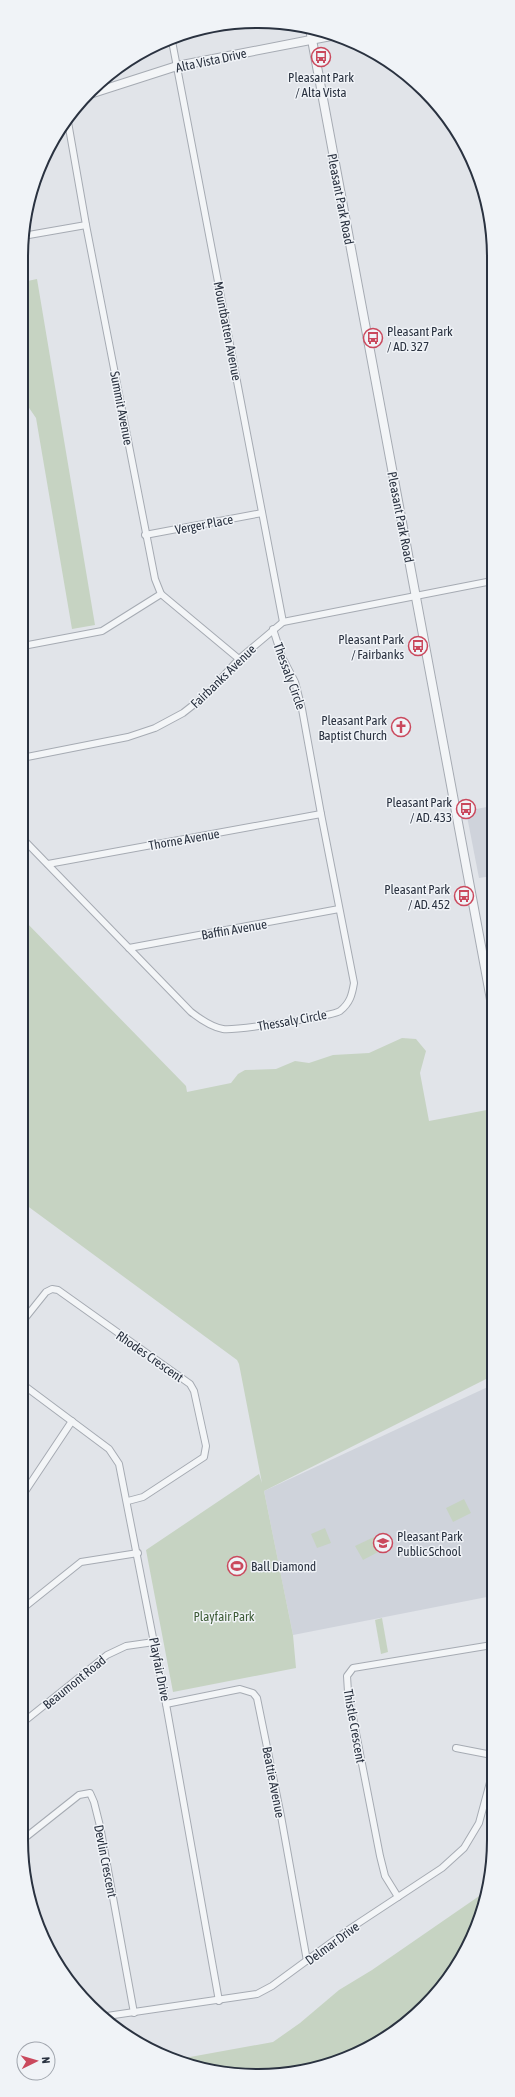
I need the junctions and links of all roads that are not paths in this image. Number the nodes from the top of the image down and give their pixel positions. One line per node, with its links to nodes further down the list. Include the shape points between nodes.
1 (310, 34): 3 (street, Pleasant Park Road)
2 (322, 37): 3 (street, Alta Vista Drive)
3 (311, 39): 5 (street, Alta Vista Drive); 14 (street, Pleasant Park Road)
4 (173, 44): 5 (street, Mountbatten Avenue)
5 (177, 66): 6 (street, Alta Vista Drive); 10 (street, Mountbatten Avenue)
6 (99, 91)
7 (69, 127): 8 (street, Summit Avenue)
8 (86, 224): 9 (street); 11 (street, Summit Avenue)
9 (29, 235)
10 (262, 513): 11 (street, Verger Place); 15 (street, Mountbatten Avenue)
11 (145, 535): 13 (street, Summit Avenue)
12 (487, 582): 14 (street, Fairbanks Avenue)
13 (161, 594): 17 (street, via 102,631); 18 (street)
14 (415, 596): 15 (street, Fairbanks Avenue); 25 (street, Pleasant Park Road)
15 (283, 622): 16 (street, Fairbanks Avenue)
16 (273, 630): 18 (street, Fairbanks Avenue); 20 (street, Thessaly Circle, via 302,709)
17 (28, 645)
18 (239, 659): 19 (street, Fairbanks Avenue, via 206,695 182,713 155,728 128,737)
19 (28, 757)
20 (321, 814): 22 (street, Thorne Avenue); 23 (street, Thessaly Circle)
21 (28, 844): 22 (street, Thessaly Circle)
22 (48, 864): 24 (street, Thessaly Circle)
23 (340, 909): 24 (street, Baffin Avenue); 24 (street, Thessaly Circle, via 354,983 351,1000 338,1012 242,1029 223,1029 205,1023 191,1012)
24 (128, 948)
25 (487, 978)
26 (28, 1314): 30 (street, Rhodes Crescent, via 46,1292 58,1290 190,1384 194,1391 206,1446 204,1457 143,1497)
27 (28, 1388): 28 (street, Playfair Drive)
28 (72, 1421): 29 (street); 30 (street, Playfair Drive, via 109,1449 119,1464)
29 (28, 1487)
30 (128, 1501): 31 (street, Playfair Drive)
31 (138, 1553): 32 (street, via 81,1562); 33 (street, Playfair Drive)
32 (28, 1604)
33 (154, 1642): 35 (street, Playfair Drive); 36 (street, Beaumont Road, via 126,1646 107,1655)
34 (487, 1646): 41 (street, Thistle Crescent, via 353,1668 347,1676 380,1856 385,1876)
35 (166, 1704): 42 (street, Beattie Avenue, via 240,1689 253,1693 257,1698); 43 (street, Playfair Drive)
36 (28, 1718)
37 (456, 1748): 38 (street)
38 (487, 1754)
39 (487, 1795): 41 (street, Delmar Drive, via 480,1823 464,1848 442,1868)
40 (28, 1835): 44 (street, Devlin Crescent, via 79,1795 90,1794 100,1826)
41 (398, 1897): 42 (street, Delmar Drive)
42 (307, 1961): 43 (street, Delmar Drive, via 257,1994)
43 (219, 2001): 44 (street, Delmar Drive)
44 (134, 2013): 45 (street, Delmar Drive)
45 (110, 2016)

